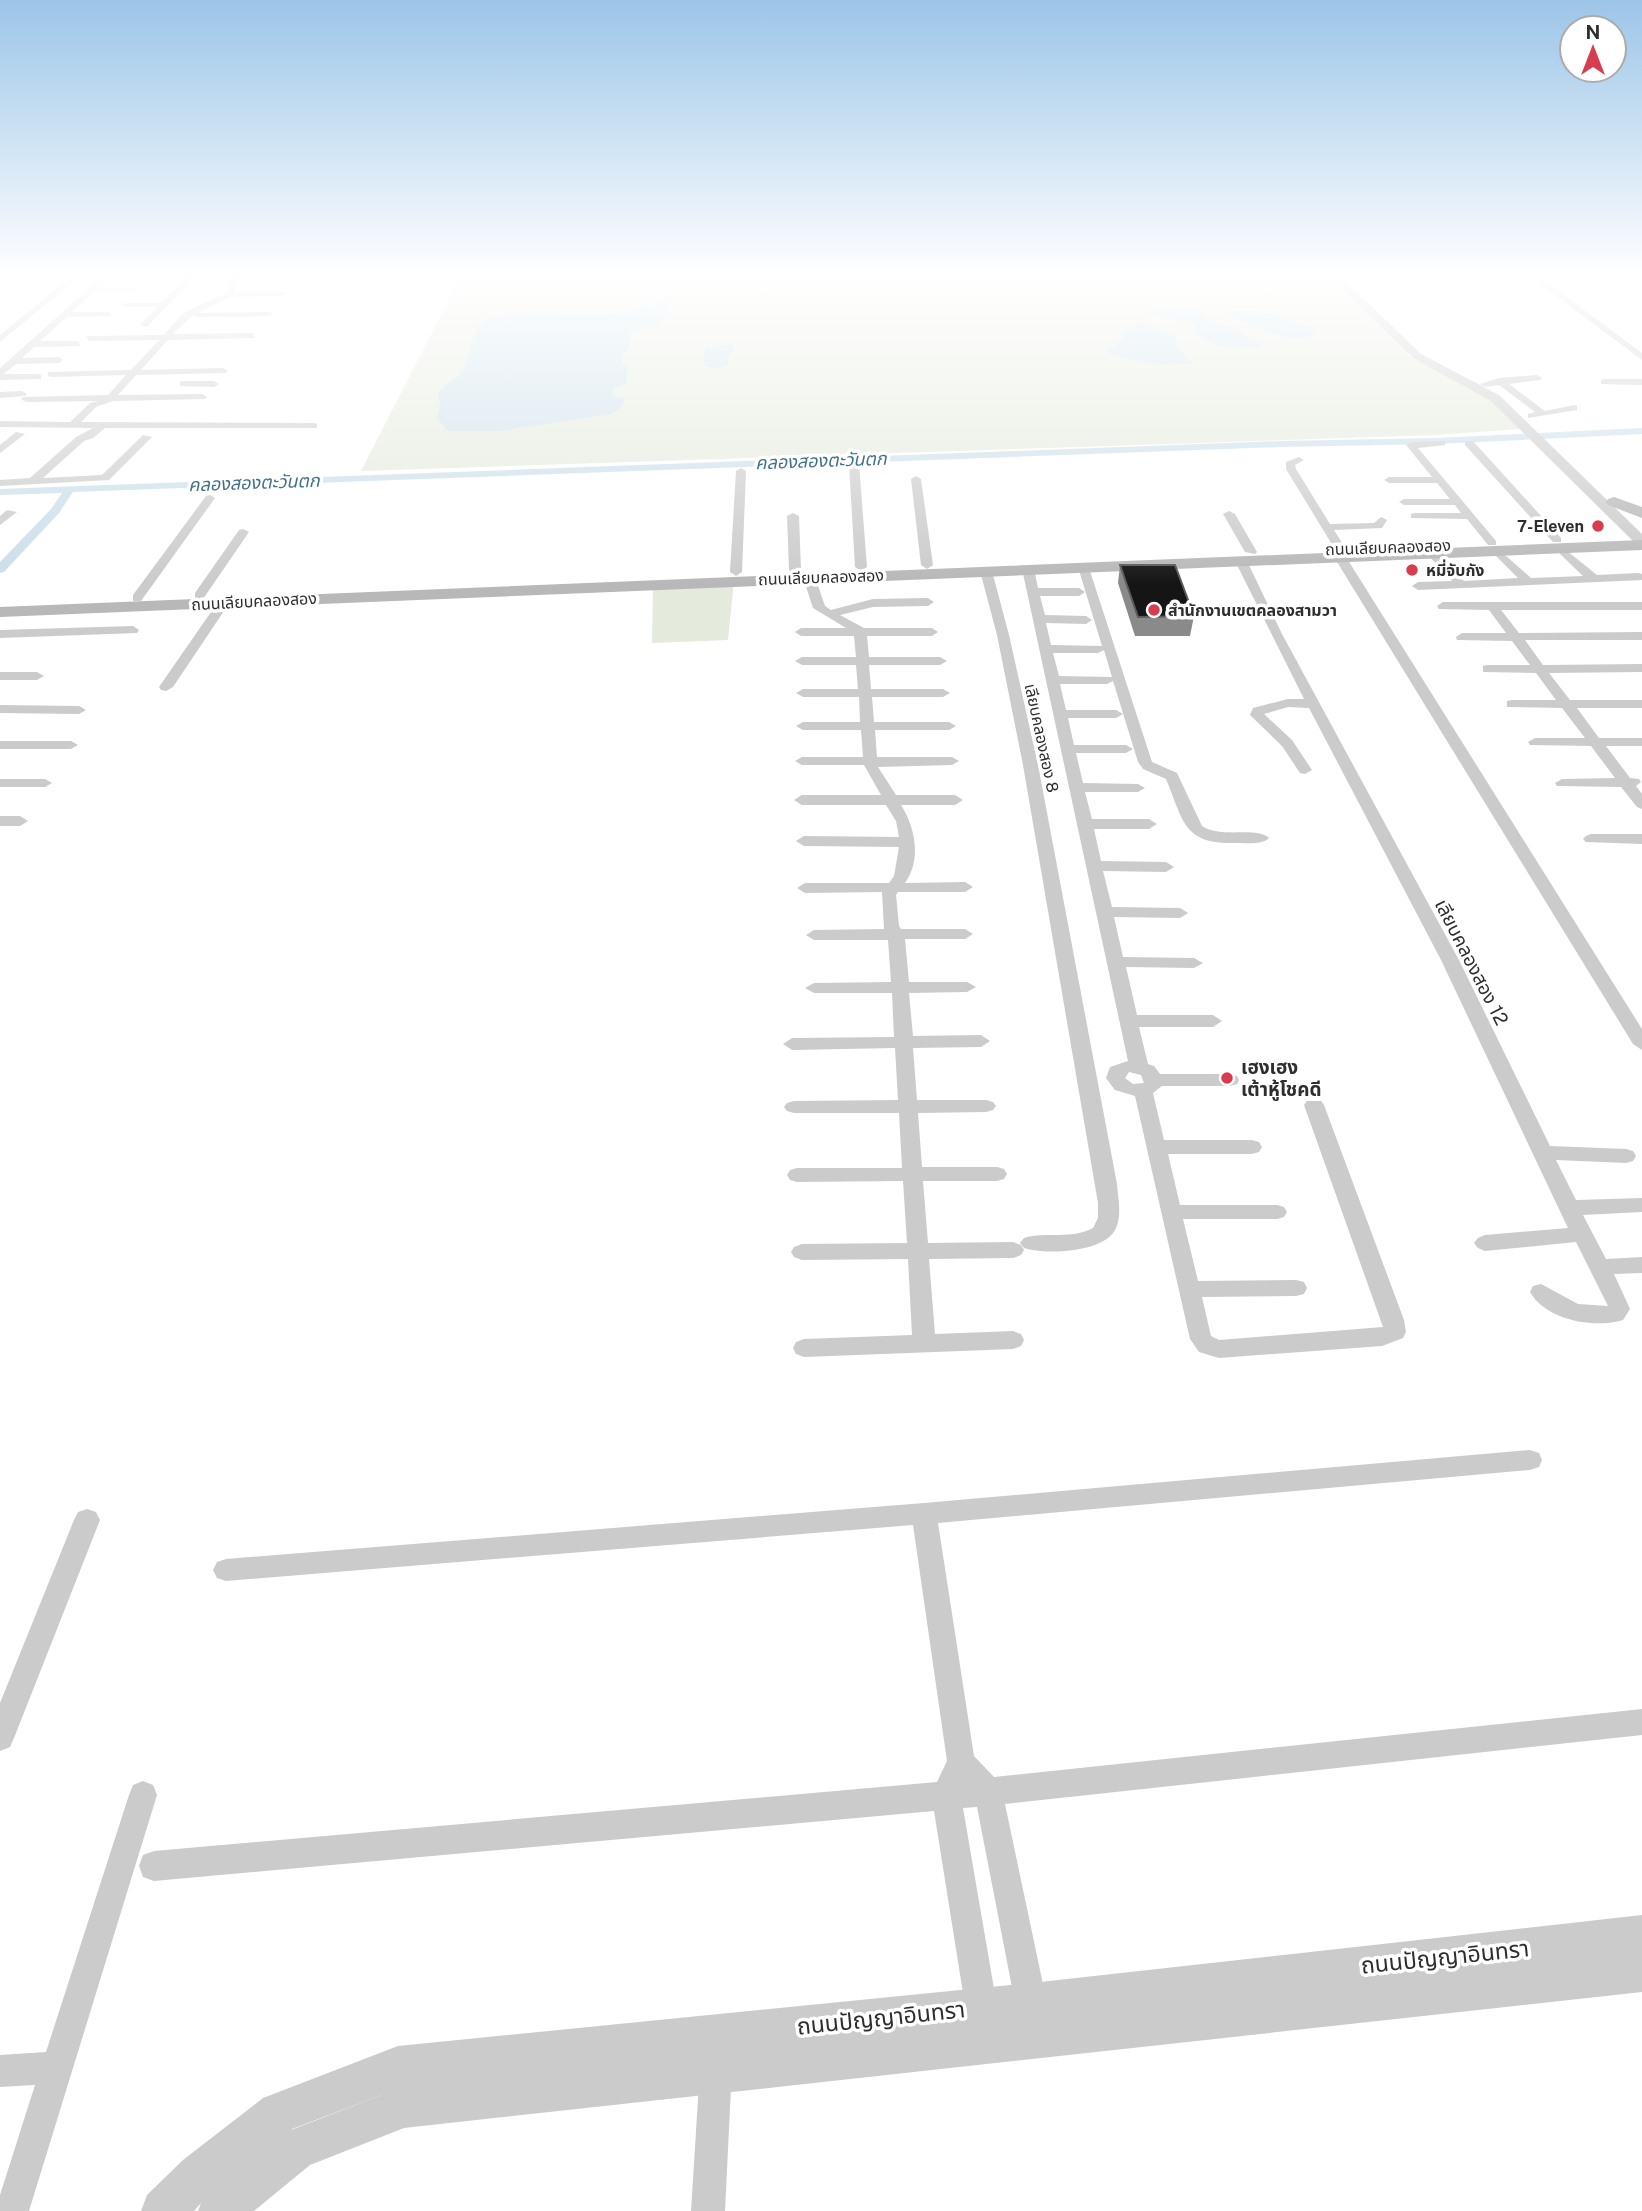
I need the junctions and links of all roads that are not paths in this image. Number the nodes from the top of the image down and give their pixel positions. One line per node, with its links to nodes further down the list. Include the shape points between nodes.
1 (129, 377): 12 (street)
2 (1459, 377): 25 (street, via 1487,391)
3 (1471, 377): 10 (street)
4 (1537, 378): 5 (street)
5 (1499, 381): 10 (street); 20 (street)
6 (1604, 382): 7 (street)
7 (1642, 382)
8 (174, 384): 9 (street)
9 (214, 384)
10 (1485, 384): 25 (street, via 1500,393)
11 (108, 385): 12 (street)
12 (122, 385): 13 (street); 16 (street)
13 (135, 385)
14 (0, 395): 16 (street)
15 (202, 397): 16 (street)
16 (109, 404): 21 (street); 23 (street)
17 (1574, 408): 20 (street)
18 (16, 413): 19 (street)
19 (30, 413)
20 (1542, 414): 25 (street)
21 (72, 418): 22 (street); 23 (street)
22 (0, 424)
23 (96, 424): 24 (street); 37 (street, via 89,436)
24 (314, 426)
25 (1536, 431): 42 (street); 53 (street)
26 (20, 434): 30 (street)
27 (148, 437): 37 (street, via 105,478)
28 (1441, 443): 36 (street, via 1411,445)
29 (1468, 443): 54 (street)
30 (0, 450)
31 (1299, 460): 51 (street, via 1290,464 1291,469)
32 (854, 464): 60 (street)
33 (741, 471): 64 (street)
34 (916, 479): 59 (street)
35 (1389, 480): 36 (street)
36 (1439, 480): 41 (street)
37 (32, 482): 38 (street)
38 (0, 483)
39 (210, 498): 74 (street)
40 (1404, 502): 41 (street)
41 (1457, 502): 48 (street)
42 (1614, 502): 44 (main road); 53 (street)
43 (11, 512): 50 (street)
44 (1642, 513)
45 (1229, 514): 58 (street, เลียบคลองสอง 12)
46 (793, 516): 65 (street)
47 (1415, 516): 48 (street)
48 (1469, 516): 55 (street)
49 (1381, 520): 51 (street, via 1378,526)
50 (0, 523)
51 (1326, 527): 56 (street)
52 (243, 532): 73 (street)
53 (1641, 538): 54 (main road, ถนนเลียบคลองสอง)
54 (1559, 544): 55 (main road, ถนนเลียบคลองสอง); 67 (street)
55 (1494, 547): 56 (main road, ถนนเลียบคลองสอง); 57 (main road, ถนนเลียบคลองสอง); 68 (street)
56 (1340, 553): 57 (main road, ถนนเลียบคลองสอง); 58 (main road, ถนนเลียบคลองสอง); 175 (street)
57 (1433, 554): 69 (street)
58 (1246, 556): 59 (main road, ถนนเลียบคลองสอง); 61 (main road, ถนนเลียบคลองสอง); 113 (street, เลียบคลองสอง 12, via 1276,634)
59 (927, 565): 60 (main road, ถนนเลียบคลองสอง)
60 (861, 567): 65 (main road, ถนนเลียบคลองสอง)
61 (1084, 567): 62 (main road, ถนนเลียบคลองสอง); 150 (street, via 1145,762 1172,776 1195,829 1203,835)
62 (1028, 569): 63 (main road, ถนนเลียบคลองสอง); 71 (street)
63 (986, 571): 65 (main road, ถนนเลียบคลองสอง); 196 (street, เลียบคลองสอง 8, via 1052,880 1109,1221 1104,1231 1086,1240)
64 (736, 572): 65 (main road, ถนนเลียบคลองสอง); 73 (main road, ถนนเลียบคลองสอง)
65 (802, 574): 76 (main road, ถนนเลียบคลองสอง); 83 (street, via 819,608)
66 (1638, 577): 67 (street)
67 (1594, 579): 68 (street)
68 (1527, 582): 69 (street)
69 (1461, 584): 70 (street)
70 (1418, 586)
71 (1033, 592): 72 (street); 84 (street)
72 (1079, 592)
73 (199, 596): 74 (main road, ถนนเลียบคลองสอง)
74 (136, 598): 77 (main road, ถนนเลียบคลองสอง)
75 (928, 602): 83 (street, via 873,603)
76 (224, 603): 82 (main road, ถนนเลียบคลองสอง); 109 (street)
77 (0, 604)
78 (1443, 606): 81 (street)
79 (1627, 606): 80 (street); 81 (street); 87 (street)
80 (1642, 606)
81 (1493, 607): 96 (street)
82 (0, 612)
83 (828, 614): 89 (street)
84 (1039, 619): 86 (street); 97 (street)
85 (38, 620): 92 (street)
86 (1086, 620)
87 (1642, 623)
88 (134, 630): 92 (street)
89 (860, 631): 90 (street); 91 (street); 100 (street)
90 (802, 632)
91 (932, 632)
92 (29, 633): 93 (street)
93 (0, 634)
94 (1642, 636): 96 (street)
95 (1462, 637): 96 (street)
96 (1515, 637): 104 (street)
97 (1046, 649): 98 (street); 107 (street)
98 (1098, 649)
99 (802, 661): 100 (street)
100 (863, 661): 101 (street); 110 (street)
101 (940, 661)
102 (1642, 668): 104 (street)
103 (1488, 669): 104 (street)
104 (1539, 669): 115 (street)
105 (0, 676): 106 (street)
106 (37, 676)
107 (1053, 680): 108 (street); 119 (street)
108 (1107, 680)
109 (166, 687)
110 (865, 692): 111 (street); 112 (street); 121 (street)
111 (803, 693)
112 (943, 693)
113 (1315, 704): 134 (street, via 1273,705 1257,715 1287,743); 185 (street, เลียบคลองสอง 12, via 1450,960)
114 (1512, 704): 115 (street)
115 (1566, 704): 116 (street); 125 (street)
116 (1642, 704)
117 (0, 709): 118 (street)
118 (79, 709)
119 (1060, 714): 120 (street); 129 (street)
120 (1116, 714)
121 (868, 725): 122 (street); 123 (street); 132 (street)
122 (803, 726)
123 (949, 726)
124 (1535, 742): 125 (street)
125 (1594, 742): 126 (street); 135 (street)
126 (1642, 742)
127 (0, 745): 128 (street)
128 (71, 745)
129 (1068, 749): 130 (street); 140 (street)
130 (1126, 749)
131 (802, 761): 132 (street)
132 (870, 761): 133 (street); 143 (street)
133 (952, 761)
134 (1305, 770)
135 (1625, 782): 136 (street); 139 (street); 145 (street)
136 (1642, 782)
137 (0, 783): 138 (street)
138 (44, 783)
139 (1562, 783)
140 (1077, 787): 141 (street); 148 (street)
141 (1138, 788)
142 (802, 800): 143 (street)
143 (892, 800): 144 (street); 154 (street, via 904,821)
144 (955, 800)
145 (1642, 804)
146 (0, 821): 147 (street)
147 (19, 821)
148 (1085, 824): 149 (street); 155 (street)
149 (1149, 824)
150 (1261, 838)
151 (1591, 839): 152 (street)
152 (1642, 839)
153 (804, 841): 154 (street)
154 (908, 842): 157 (street, via 902,876)
155 (1094, 866): 156 (street); 160 (street)
156 (1166, 867)
157 (892, 887): 158 (street); 159 (street); 162 (street, via 888,910)
158 (965, 887)
159 (805, 888)
160 (1105, 912): 161 (street); 165 (street)
161 (1180, 913)
162 (894, 933): 163 (street); 164 (street); 169 (street)
163 (965, 934)
164 (814, 935)
165 (1116, 962): 166 (street); 170 (street)
166 (1194, 963)
167 (967, 987): 169 (street)
168 (814, 988): 169 (street)
169 (900, 988): 173 (street)
170 (1129, 1021): 171 (street); 176 (street)
171 (1213, 1021)
172 (981, 1041): 173 (street)
173 (903, 1042): 174 (street); 182 (street)
174 (792, 1044)
175 (1642, 1044)
176 (1139, 1066): 178 (street, via 1147,1070); 178 (street, via 1126,1066 1115,1078 1130,1090)
177 (1230, 1080): 178 (street)
178 (1149, 1085): 183 (street)
179 (1314, 1105): 201 (street, via 1395,1332 1382,1337 1219,1349 1200,1339)
180 (986, 1106): 182 (street)
181 (794, 1107): 182 (street)
182 (909, 1107): 189 (street)
183 (1157, 1147): 184 (street); 192 (street)
184 (1252, 1147)
185 (1543, 1153): 186 (street); 191 (street, เลียบคลองสอง 12)
186 (1626, 1156)
187 (996, 1174): 189 (street)
188 (797, 1175): 189 (street)
189 (913, 1175): 196 (street)
190 (1642, 1205): 191 (street)
191 (1570, 1208): 194 (street, เลียบคลองสอง 12)
192 (1172, 1212): 193 (street); 201 (street)
193 (1276, 1212)
194 (1582, 1234): 195 (street); 199 (street, เลียบคลองสอง 12)
195 (1485, 1243)
196 (919, 1250): 197 (street); 204 (street)
197 (803, 1252)
198 (1642, 1265): 199 (street)
199 (1598, 1267): 202 (street, เลียบคลองสอง 12, via 1618,1302 1615,1314 1565,1310)
200 (1296, 1288): 201 (street)
201 (1189, 1289)
202 (1541, 1292)
203 (1013, 1340): 204 (street)
204 (924, 1345): 205 (street)
205 (804, 1348)
206 (1530, 1460): 207 (street)
207 (924, 1514): 209 (street); 212 (street)
208 (87, 1520): 211 (street)
209 (226, 1570)
210 (1642, 1722): 213 (street)
211 (0, 1738)
212 (961, 1762): 213 (street); 215 (street)
213 (988, 1791): 215 (street); 219 (street)
214 (143, 1795): 222 (street)
215 (946, 1796): 216 (street); 220 (street)
216 (154, 1866)
217 (1642, 1936): 219 (street, ถนนปัญญาอินทรา)
218 (1642, 1972): 219 (street, ถนนปัญญาอินทรา)
219 (1036, 2021): 220 (street, ถนนปัญญาอินทรา)
220 (986, 2026): 221 (street, ถนนปัญญาอินทรา)
221 (715, 2054): 225 (street, ถนนปัญญาอินทรา, via 398,2067 278,2113 198,2175); 226 (street, ถนนปัญญาอินทรา, via 404,2107 296,2149); 227 (street)
222 (58, 2067): 223 (street); 224 (street)
223 (0, 2071)
224 (12, 2211)
225 (163, 2211)
226 (220, 2211)
227 (708, 2211)

